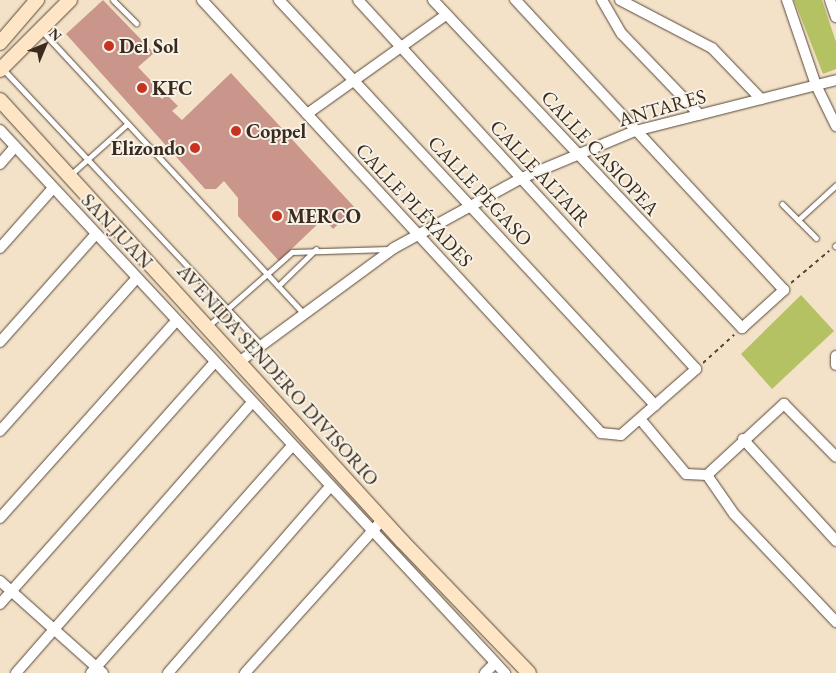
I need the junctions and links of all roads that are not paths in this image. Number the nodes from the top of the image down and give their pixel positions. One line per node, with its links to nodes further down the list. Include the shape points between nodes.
1 (37, 0): 13 (street)
2 (70, 0): 18 (street)
3 (113, 0): 16 (lane)
4 (202, 0): 29 (street, CALLE PLÉYADES)
5 (279, 0): 25 (street, CALLE PEGASO)
6 (358, 0): 20 (street, CALLE ALTAIR)
7 (433, 0): 14 (street, CALLE CASIOPEA)
8 (515, 0): 34 (street)
9 (602, 0): 30 (street, via 622,34)
10 (620, 0): 27 (street, via 712,48)
11 (787, 0): 26 (street)
12 (830, 0): 15 (street)
13 (24, 11): 17 (street); 19 (street)
14 (446, 15): 20 (street); 36 (street, CALLE CASIOPEA)
15 (836, 17)
16 (136, 23)
17 (0, 25)
18 (40, 29): 21 (street); 31 (lane)
19 (0, 43)
20 (400, 48): 25 (street); 40 (street, CALLE ALTAIR)
21 (20, 49): 22 (street); 23 (street)
22 (0, 50)
23 (1, 68): 37 (lane)
24 (836, 80): 26 (street, ANTARES)
25 (354, 81): 29 (street); 44 (street, CALLE PEGASO)
26 (816, 85): 27 (street, ANTARES); 32 (street)
27 (762, 99): 30 (street, ANTARES)
28 (0, 100): 39 (street, AVENIDA SENDERO DIVISORIO)
29 (307, 114): 47 (street, CALLE PLÉYADES)
30 (700, 115): 34 (street, ANTARES)
31 (127, 124): 37 (lane); 52 (lane)
32 (836, 126)
33 (0, 130): 35 (street, SAN JUAN)
34 (635, 131): 36 (street, ANTARES); 36 (street, CALLE CASIOPEA, via 784,290 742,328)
35 (15, 147): 38 (street); 42 (street, SAN JUAN)
36 (576, 154): 40 (street, ANTARES)
37 (87, 160): 39 (lane); 55 (lane)
38 (0, 164)
39 (69, 176): 58 (street, AVENIDA SENDERO DIVISORIO)
40 (522, 178): 44 (street, ANTARES); 64 (street, CALLE ALTAIR, via 696,370)
41 (836, 185): 45 (lane)
42 (54, 188): 46 (street, SAN JUAN); 49 (street)
43 (782, 204): 45 (lane)
44 (469, 206): 47 (street, ANTARES); 64 (street, CALLE PEGASO)
45 (798, 220): 48 (lane)
46 (96, 234): 53 (street, SAN JUAN); 59 (street)
47 (417, 234): 50 (street, ANTARES); 65 (street, CALLE PLÉYADES, via 601,432 621,435)
48 (816, 238)
49 (0, 248)
50 (394, 248): 51 (lane); 56 (street, ANTARES)
51 (316, 249): 52 (lane, via 292,252); 54 (lane)
52 (265, 272): 54 (lane); 55 (lane)
53 (137, 278): 57 (street, SAN JUAN); 66 (street)
54 (278, 286): 56 (lane)
55 (226, 308): 58 (lane); 60 (lane)
56 (304, 314): 60 (street, ANTARES)
57 (176, 322): 62 (street, SAN JUAN); 72 (street)
58 (207, 327): 61 (street, AVENIDA SENDERO DIVISORIO)
59 (0, 342)
60 (261, 345): 61 (street, ANTARES)
61 (239, 362): 73 (street, AVENIDA SENDERO DIVISORIO)
62 (214, 363): 63 (street, SAN JUAN); 77 (street)
63 (251, 404): 68 (street, SAN JUAN); 80 (street)
64 (655, 405): 65 (street)
65 (642, 420): 70 (street, via 686,474)
66 (0, 431)
67 (743, 439): 69 (street, via 777,407 788,405); 70 (street); 75 (street)
68 (291, 447): 71 (street, SAN JUAN); 82 (street)
69 (836, 457)
70 (707, 475): 79 (street, via 734,514)
71 (329, 488): 74 (street, SAN JUAN); 84 (street)
72 (0, 518)
73 (383, 519): 74 (street); 88 (street, AVENIDA SENDERO DIVISORIO)
74 (371, 532): 81 (street); 85 (street)
75 (836, 541)
76 (0, 581): 77 (street)
77 (12, 591): 78 (street); 80 (street)
78 (0, 604)
79 (836, 622)
80 (55, 630): 82 (street); 83 (street)
81 (495, 663): 86 (street); 87 (street)
82 (97, 671)
83 (16, 673)
84 (168, 673)
85 (246, 673)
86 (485, 673)
87 (505, 673)
88 (529, 673)

